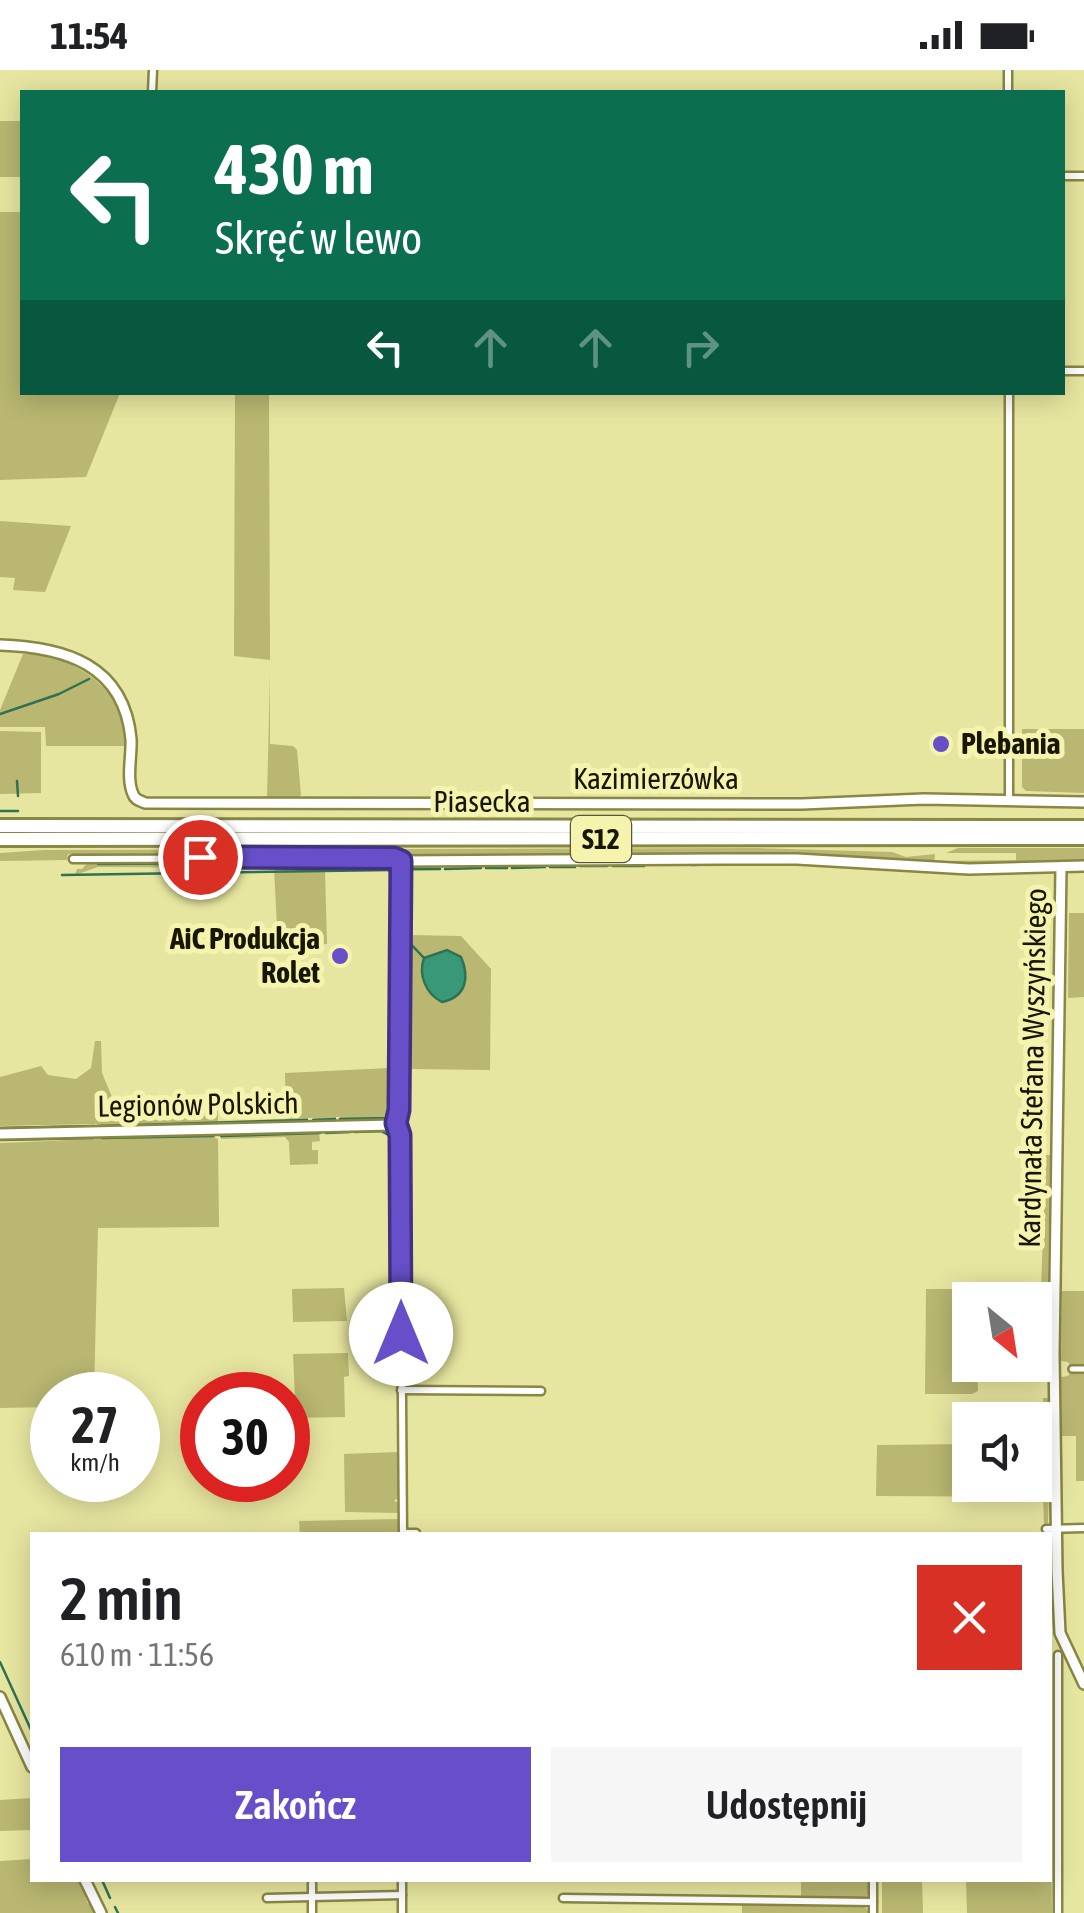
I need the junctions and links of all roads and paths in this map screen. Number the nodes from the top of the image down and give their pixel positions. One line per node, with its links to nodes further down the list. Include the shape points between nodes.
1 (1009, 395): 3 (street)
2 (0, 645): 3 (street, Kazimierzówka, via 56,650 102,676 125,710 132,792 139,801)
3 (1009, 799): 4 (street)
4 (1084, 802)
5 (0, 826): 6 (highway, Piasecka / S12)
6 (1084, 826)
7 (0, 838): 8 (highway, Piasecka / S12)
8 (101, 838): 9 (highway, Piasecka / S12); 10 (highway)
9 (1084, 838)
10 (0, 848)
11 (73, 859): 12 (street)
12 (401, 861): 14 (street, via 758,859); 15 (street)
13 (1084, 866): 14 (street)
14 (1060, 867): 22 (street, Kardynała Stefana Wyszyńskiego)
15 (396, 1123): 16 (street, Legionów Polskich); 19 (street)
16 (0, 1134)
17 (1072, 1369): 18 (street)
18 (1084, 1369)
19 (402, 1390): 20 (street); 23 (street)
20 (540, 1391)
21 (1084, 1528): 22 (street)
22 (1051, 1529): 24 (street, Kardynała Stefana Wyszyńskiego)
23 (402, 1532)
24 (1051, 1532)
25 (1052, 1541): 26 (street, Kardynała Stefana Wyszyńskiego)
26 (1058, 1654): 27 (street, Kardynała Stefana Wyszyńskiego); 29 (street)
27 (1084, 1684)
28 (0, 1697): 30 (street)
29 (1053, 1745): 31 (street)
30 (30, 1763)
31 (1053, 1822): 45 (street)
32 (86, 1882): 41 (street)
33 (312, 1882): 38 (street)
34 (402, 1882): 36 (street)
35 (873, 1882): 40 (street)
36 (402, 1896): 38 (street); 43 (street)
37 (267, 1898): 38 (street)
38 (312, 1898): 42 (street)
39 (563, 1898): 40 (street)
40 (873, 1902): 44 (street)
41 (102, 1913)
42 (312, 1913)
43 (402, 1913)
44 (873, 1913)
45 (1058, 1913)

